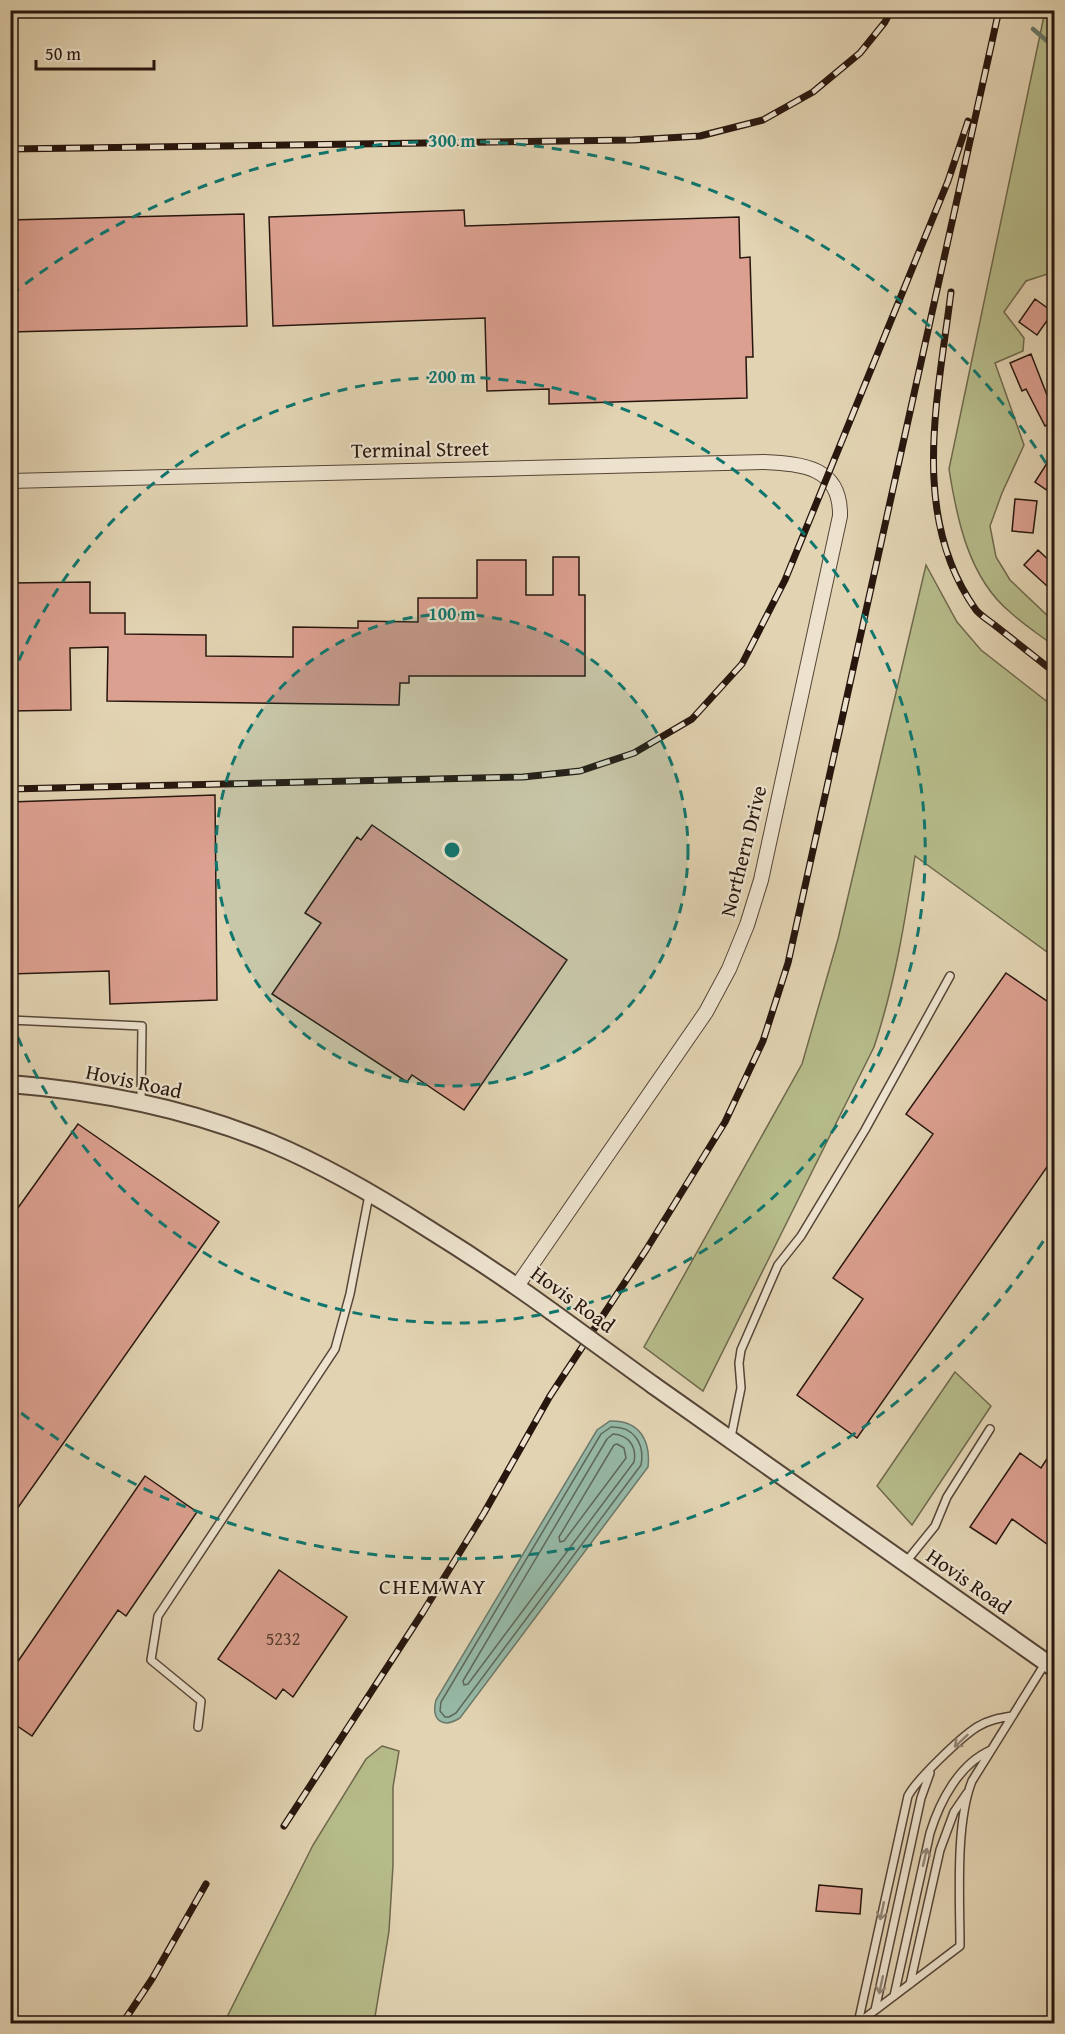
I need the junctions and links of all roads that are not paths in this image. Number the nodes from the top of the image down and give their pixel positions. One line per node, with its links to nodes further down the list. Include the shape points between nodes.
1 (827, 477): 2 (street, Terminal Street, via 799,464 764,462); 8 (street, Northern Drive, via 838,495 840,516 761,880 747,925 729,969 693,1033)
2 (10, 481)
3 (950, 976): 10 (lane, via 865,1130 801,1236 778,1265 741,1350 741,1388)
4 (10, 1020): 6 (lane, via 142,1026)
5 (10, 1084): 6 (street, Hovis Road)
6 (141, 1103): 7 (street, Hovis Road, via 263,1140)
7 (369, 1192): 8 (street, Hovis Road); 14 (lane, via 350,1294 335,1349 158,1616 151,1660 201,1701)
8 (517, 1286): 10 (street, Hovis Road, bridge)
9 (990, 1429): 11 (lane, via 947,1497 935,1526)
10 (730, 1440): 11 (street, Hovis Road)
11 (905, 1563): 12 (street, Hovis Road)
12 (1050, 1665): 13 (lane)
13 (1012, 1716): 15 (lane); 16 (lane, one-way to 16, via 977,1727)
14 (198, 1727)
15 (992, 1749): 17 (lane); 19 (lane, one-way to 15, via 936,1815 967,1765)
16 (935, 1766): 20 (lane, one-way to 20, via 921,1797); 21 (lane, one-way to 21, via 916,1784 905,1803)
17 (968, 1791): 18 (lane, via 954,1812 940,1850); 18 (lane, via 961,1858 960,1946)
18 (910, 1984): 19 (lane)
19 (894, 1996): 20 (lane)
20 (875, 2010): 21 (lane)
21 (857, 2023)

